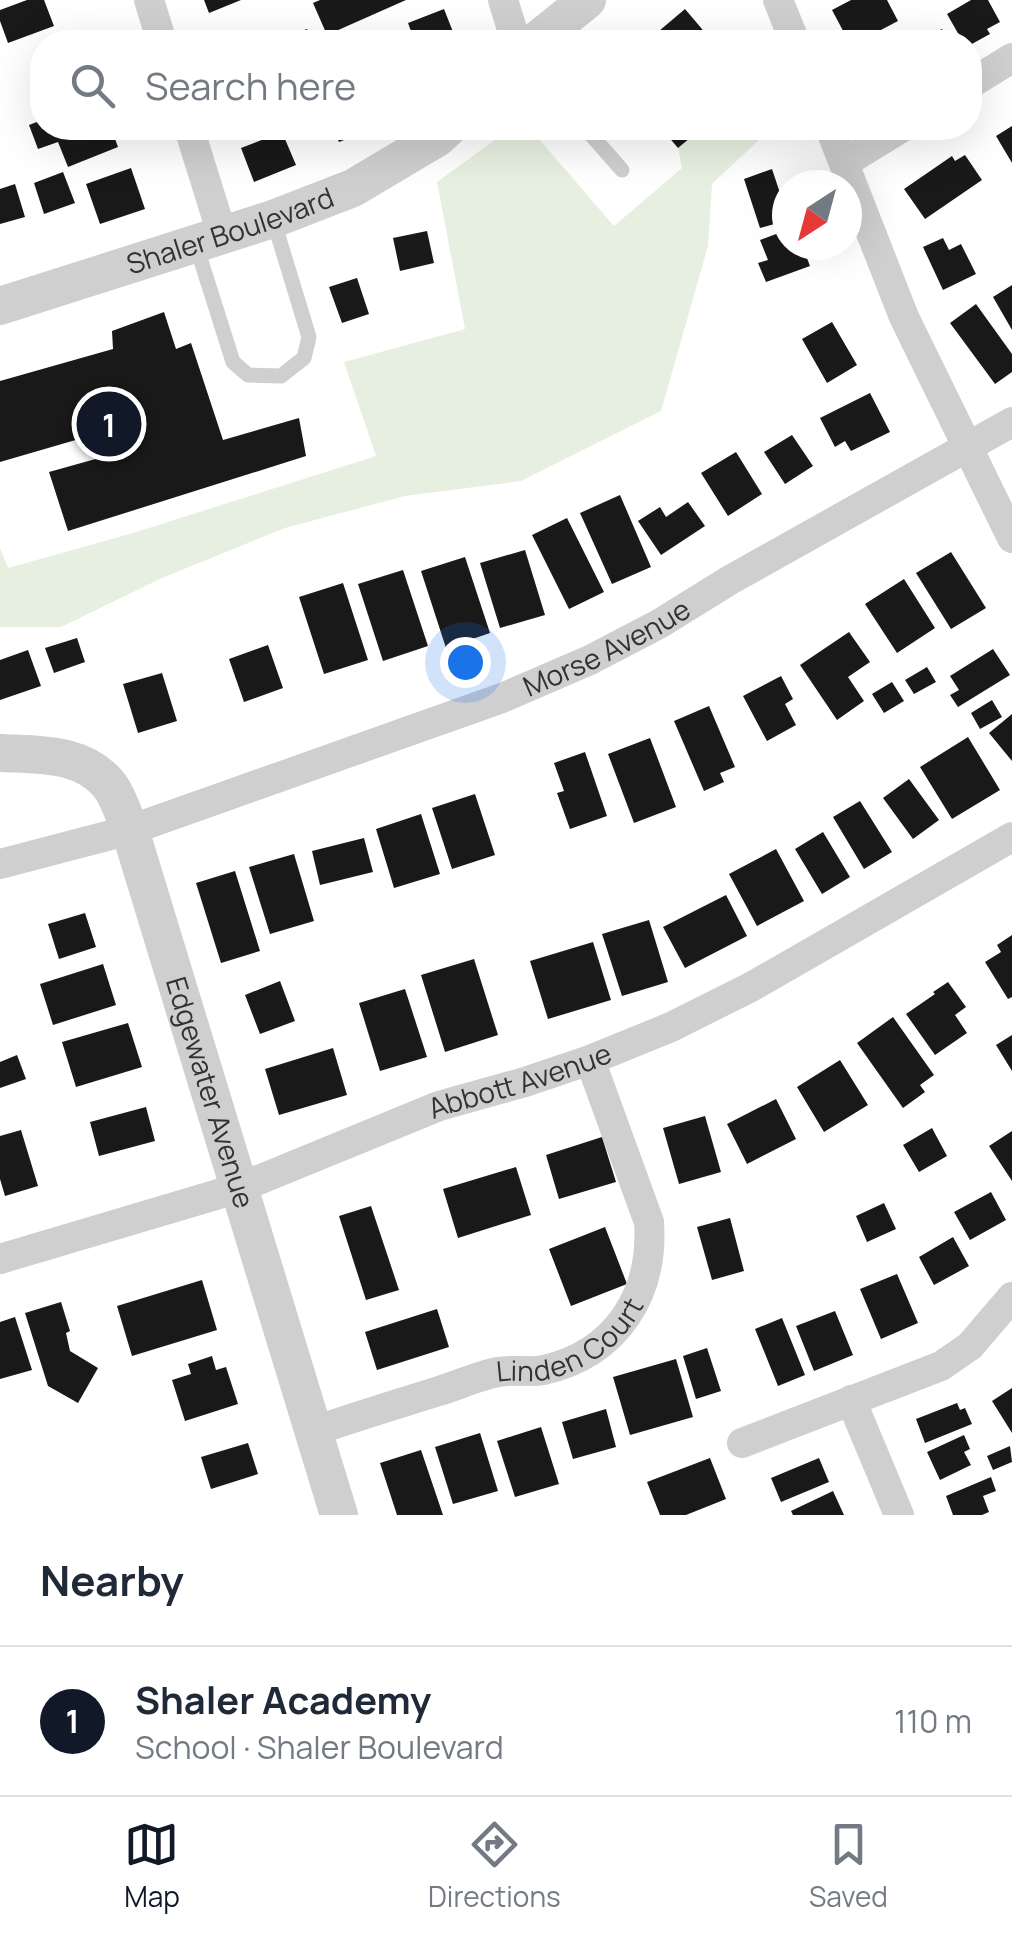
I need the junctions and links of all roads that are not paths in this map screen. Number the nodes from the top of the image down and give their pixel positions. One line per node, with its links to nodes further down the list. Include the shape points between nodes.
1 (149, 0): 5 (street)
2 (503, 0): 6 (street)
3 (587, 0): 7 (street)
4 (778, 0): 8 (street)
5 (158, 30)
6 (512, 30)
7 (550, 30)
8 (790, 30)
9 (1012, 58): 10 (street)
10 (982, 77)
11 (191, 140): 19 (street)
12 (435, 140): 18 (street, Shaler Boulevard, via 352,188)
13 (595, 140): 17 (lane)
14 (835, 140): 16 (street)
15 (881, 140): 16 (street)
16 (844, 163): 22 (street, via 904,317)
17 (622, 170)
18 (273, 219): 19 (street, Shaler Boulevard); 19 (lane, via 309,337 304,358 282,376 248,375 232,362)
19 (209, 239): 20 (street, Shaler Boulevard)
20 (0, 306)
21 (1012, 422): 22 (street, Morse Avenue)
22 (967, 448): 23 (street); 25 (street, Morse Avenue, via 590,660 502,698)
23 (1012, 538)
24 (0, 752): 25 (street, Edgewater Avenue, via 82,764 111,787)
25 (130, 830): 27 (street, Morse Avenue); 29 (street, Edgewater Avenue)
26 (1012, 837): 28 (street, Abbott Avenue, via 752,987)
27 (0, 864)
28 (590, 1060): 29 (street, Abbott Avenue, via 439,1106); 33 (street, Linden Court, via 649,1222 646,1276 616,1330 564,1364 500,1372)
29 (239, 1188): 30 (street, Abbott Avenue); 33 (street, Edgewater Avenue)
30 (0, 1260)
31 (1012, 1297): 32 (street, via 951,1360)
32 (851, 1400): 34 (street); 36 (street)
33 (314, 1431): 35 (street, Edgewater Avenue)
34 (742, 1442)
35 (339, 1515)
36 (900, 1515)

